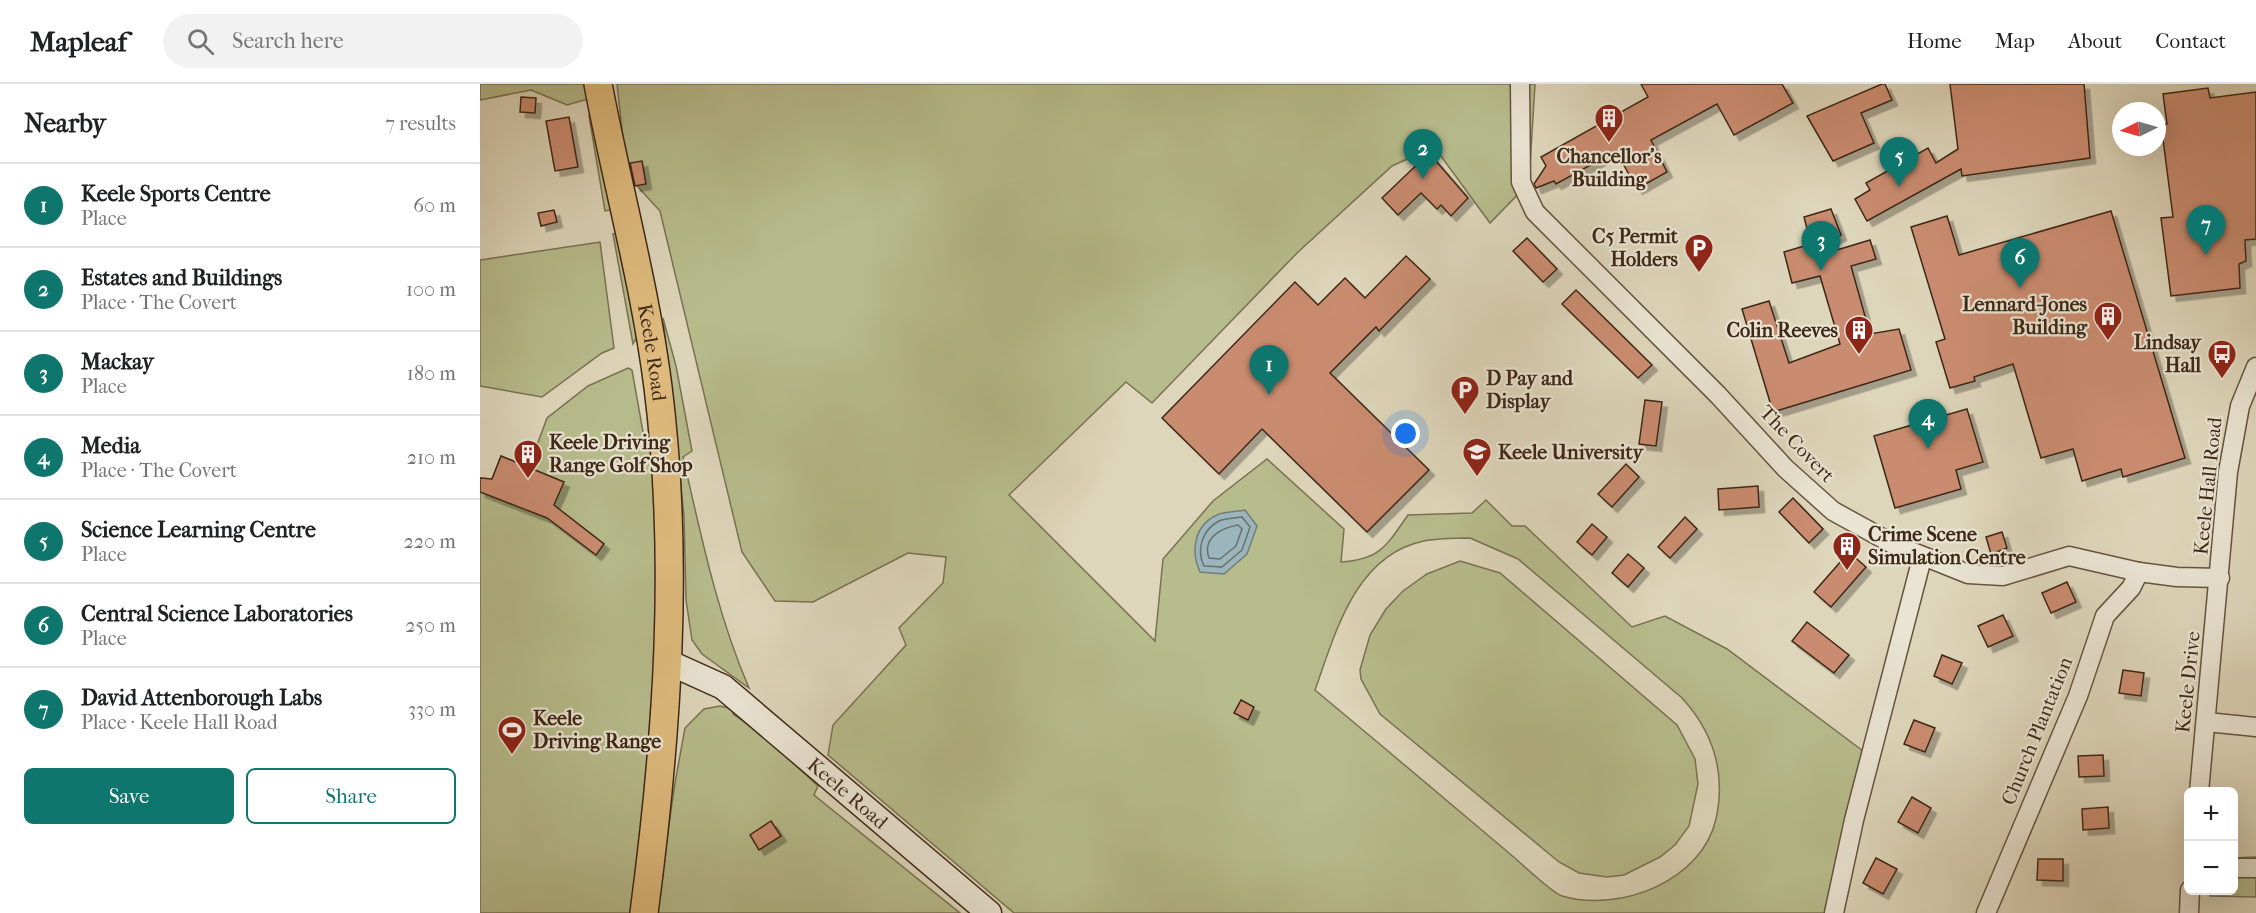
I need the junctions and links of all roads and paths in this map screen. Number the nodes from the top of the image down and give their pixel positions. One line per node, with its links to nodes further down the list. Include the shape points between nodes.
1 (598, 84): 7 (main road, Keele Road, via 658,388 666,465)
2 (1520, 84): 4 (street, The Covert, via 1521,182 1535,212 1718,394 1785,468 1833,511)
3 (2256, 368): 6 (street, Keele Hall Road, via 2240,406 2232,443)
4 (1922, 558): 5 (street, The Covert, via 1968,574 2003,576 2069,556); 16 (street)
5 (2139, 572): 6 (street, The Covert); 17 (street, Church Plantation, via 2131,588 2105,616 2078,696)
6 (2220, 578): 8 (street, Keele Drive)
7 (670, 663): 14 (main road, Keele Road); 15 (street, Keele Road, via 723,687)
8 (2207, 722): 9 (street); 10 (street, Keele Drive)
9 (2256, 727)
10 (2200, 787)
11 (2238, 868): 12 (street)
12 (2256, 868)
13 (2190, 895): 18 (street)
14 (644, 913)
15 (989, 913)
16 (1834, 913)
17 (1986, 913)
18 (2188, 913)

